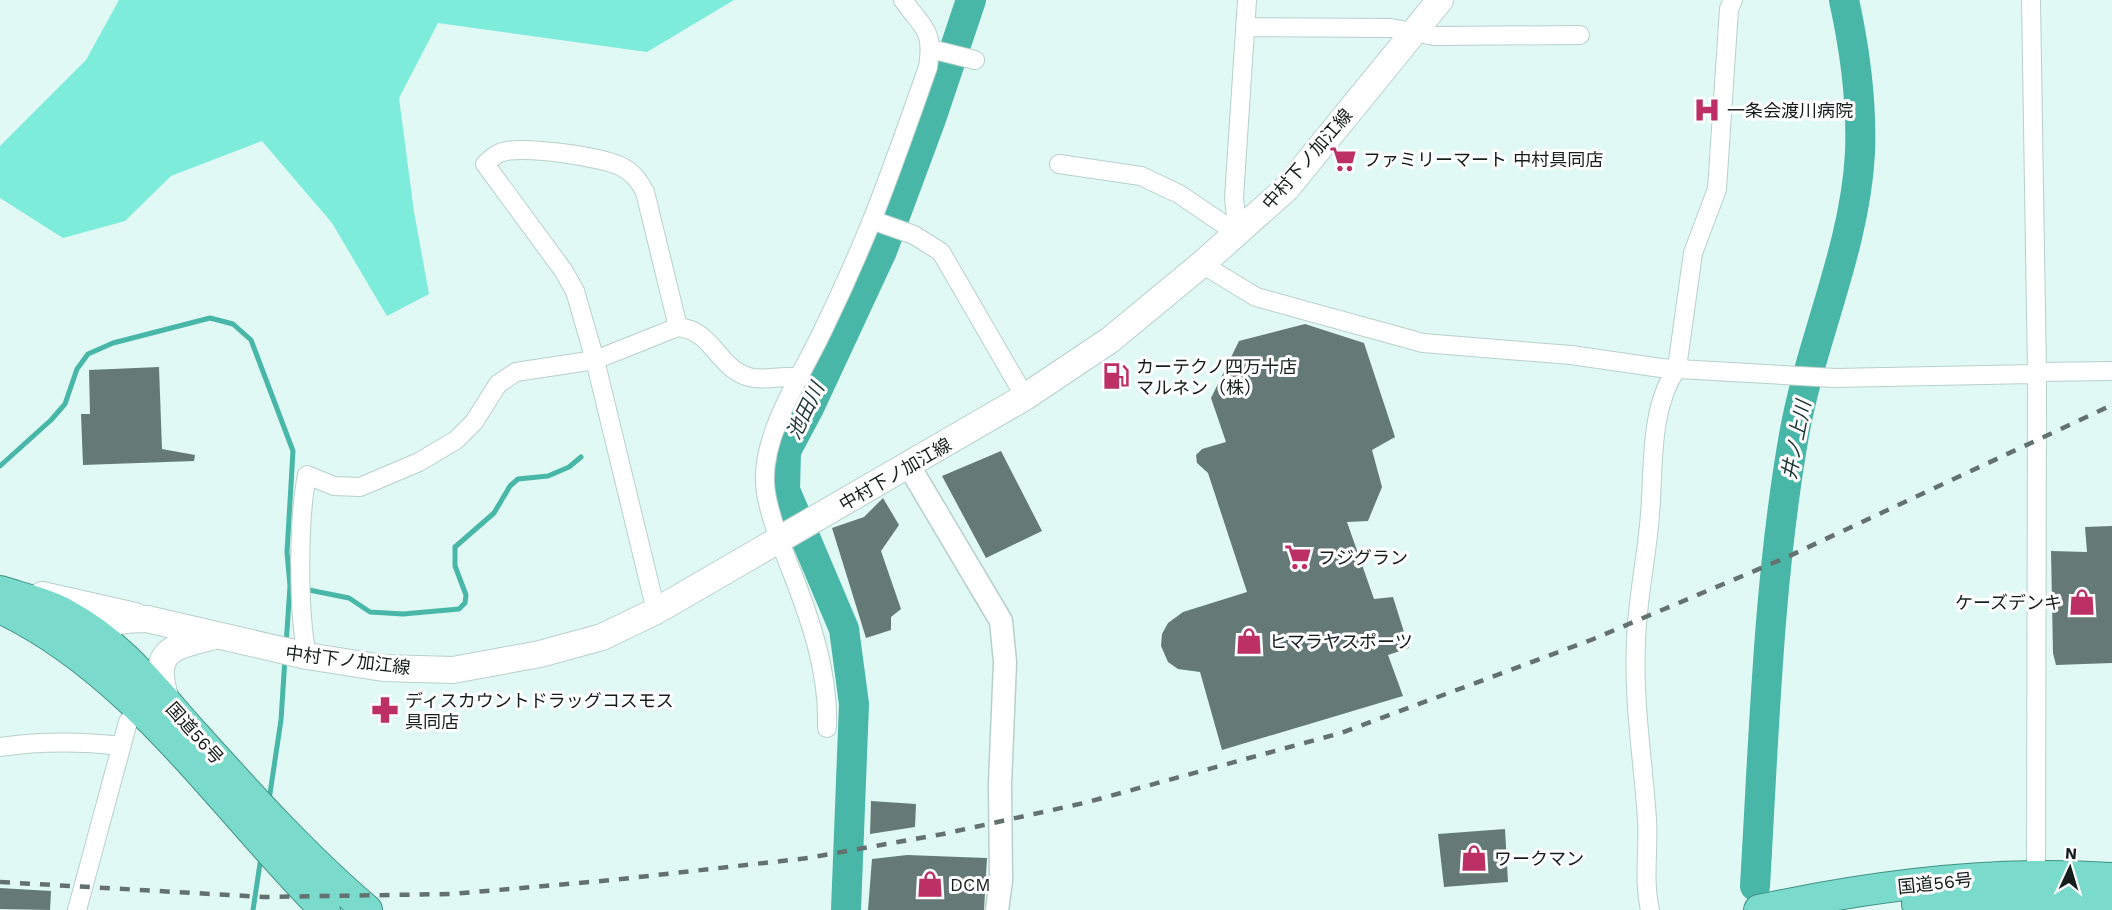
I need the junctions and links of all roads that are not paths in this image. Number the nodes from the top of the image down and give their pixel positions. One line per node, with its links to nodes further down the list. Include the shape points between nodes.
1 (903, 0): 9 (street, via 929,33)
2 (1247, 0): 6 (street)
3 (1440, 0): 7 (main road, 中村下ノ加江線)
4 (1733, 0): 17 (street, via 1729,9 1717,189 1693,253)
5 (2031, 0): 19 (street)
6 (1247, 27): 7 (street, via 1391,28); 13 (street, via 1234,198)
7 (1413, 33): 8 (street); 13 (main road, 中村下ノ加江線, via 1287,188)
8 (1580, 35)
9 (931, 49): 10 (street); 12 (street, via 928,67)
10 (975, 60)
11 (1059, 164): 13 (street, via 1141,176 1179,194)
12 (872, 220): 20 (street); 21 (street, via 914,235 941,252)
13 (1238, 234): 14 (main road, 中村下ノ加江線)
14 (1203, 264): 17 (street, via 1257,297 1423,344 1571,355); 21 (main road, 中村下ノ加江線, via 1110,340)
15 (678, 327): 16 (street); 16 (street, via 645,192 636,177 621,166 596,158 518,150 500,152 485,164 575,291); 20 (street, via 693,329 731,369 750,378)
16 (595, 360): 25 (street); 30 (street, via 516,372 498,384 474,422 456,440 419,462 360,487 334,486 307,475 302,553)
17 (1677, 369): 19 (street, via 1835,378); 42 (street, via 1666,384 1657,418 1636,641 1636,713 1647,821 1645,888)
18 (2112, 371): 19 (street)
19 (2036, 373): 36 (street)
20 (800, 378): 23 (street, via 774,430 766,457 765,485)
21 (1025, 397): 22 (main road, 中村下ノ加江線)
22 (909, 466): 23 (main road, 中村下ノ加江線); 41 (street, via 1001,621 1005,662 1001,881)
23 (782, 539): 25 (main road, 中村下ノ加江線); 32 (street, via 821,660 828,703)
24 (0, 589): 27 (main road, 中村下ノ加江線); 28 (highway, 国道56号, via 63,612)
25 (656, 611): 30 (main road, 中村下ノ加江線, via 603,636 540,654 453,670 383,668)
26 (11, 613): 28 (main road, 中村下ノ加江線, via 56,629); 31 (highway, 国道56号)
27 (147, 619): 28 (main road, 中村下ノ加江線, via 123,619 108,625); 29 (main road, 中村下ノ加江線)
28 (99, 635): 29 (main road, 中村下ノ加江線); 31 (main road, via 100,650); 31 (highway, 国道56号, via 131,660)
29 (214, 636): 30 (main road, 中村下ノ加江線); 31 (main road, 中村下ノ加江線, via 175,646 165,656)
30 (307, 656)
31 (142, 700): 33 (street, via 128,722); 38 (highway, 国道56号); 40 (highway, 国道56号, via 281,866)
32 (827, 728)
33 (121, 746): 34 (street, via 82,741); 39 (street)
34 (0, 747)
35 (2112, 878): 36 (highway, 国道56号)
36 (2036, 886): 37 (highway, 国道56号); 43 (highway, 国道56号, via 2003,875 1889,887); 44 (highway, 国道56号)
37 (2112, 900)
38 (363, 909)
39 (77, 910)
40 (325, 910)
41 (997, 910)
42 (1650, 910)
43 (1759, 910)
44 (1870, 910)

